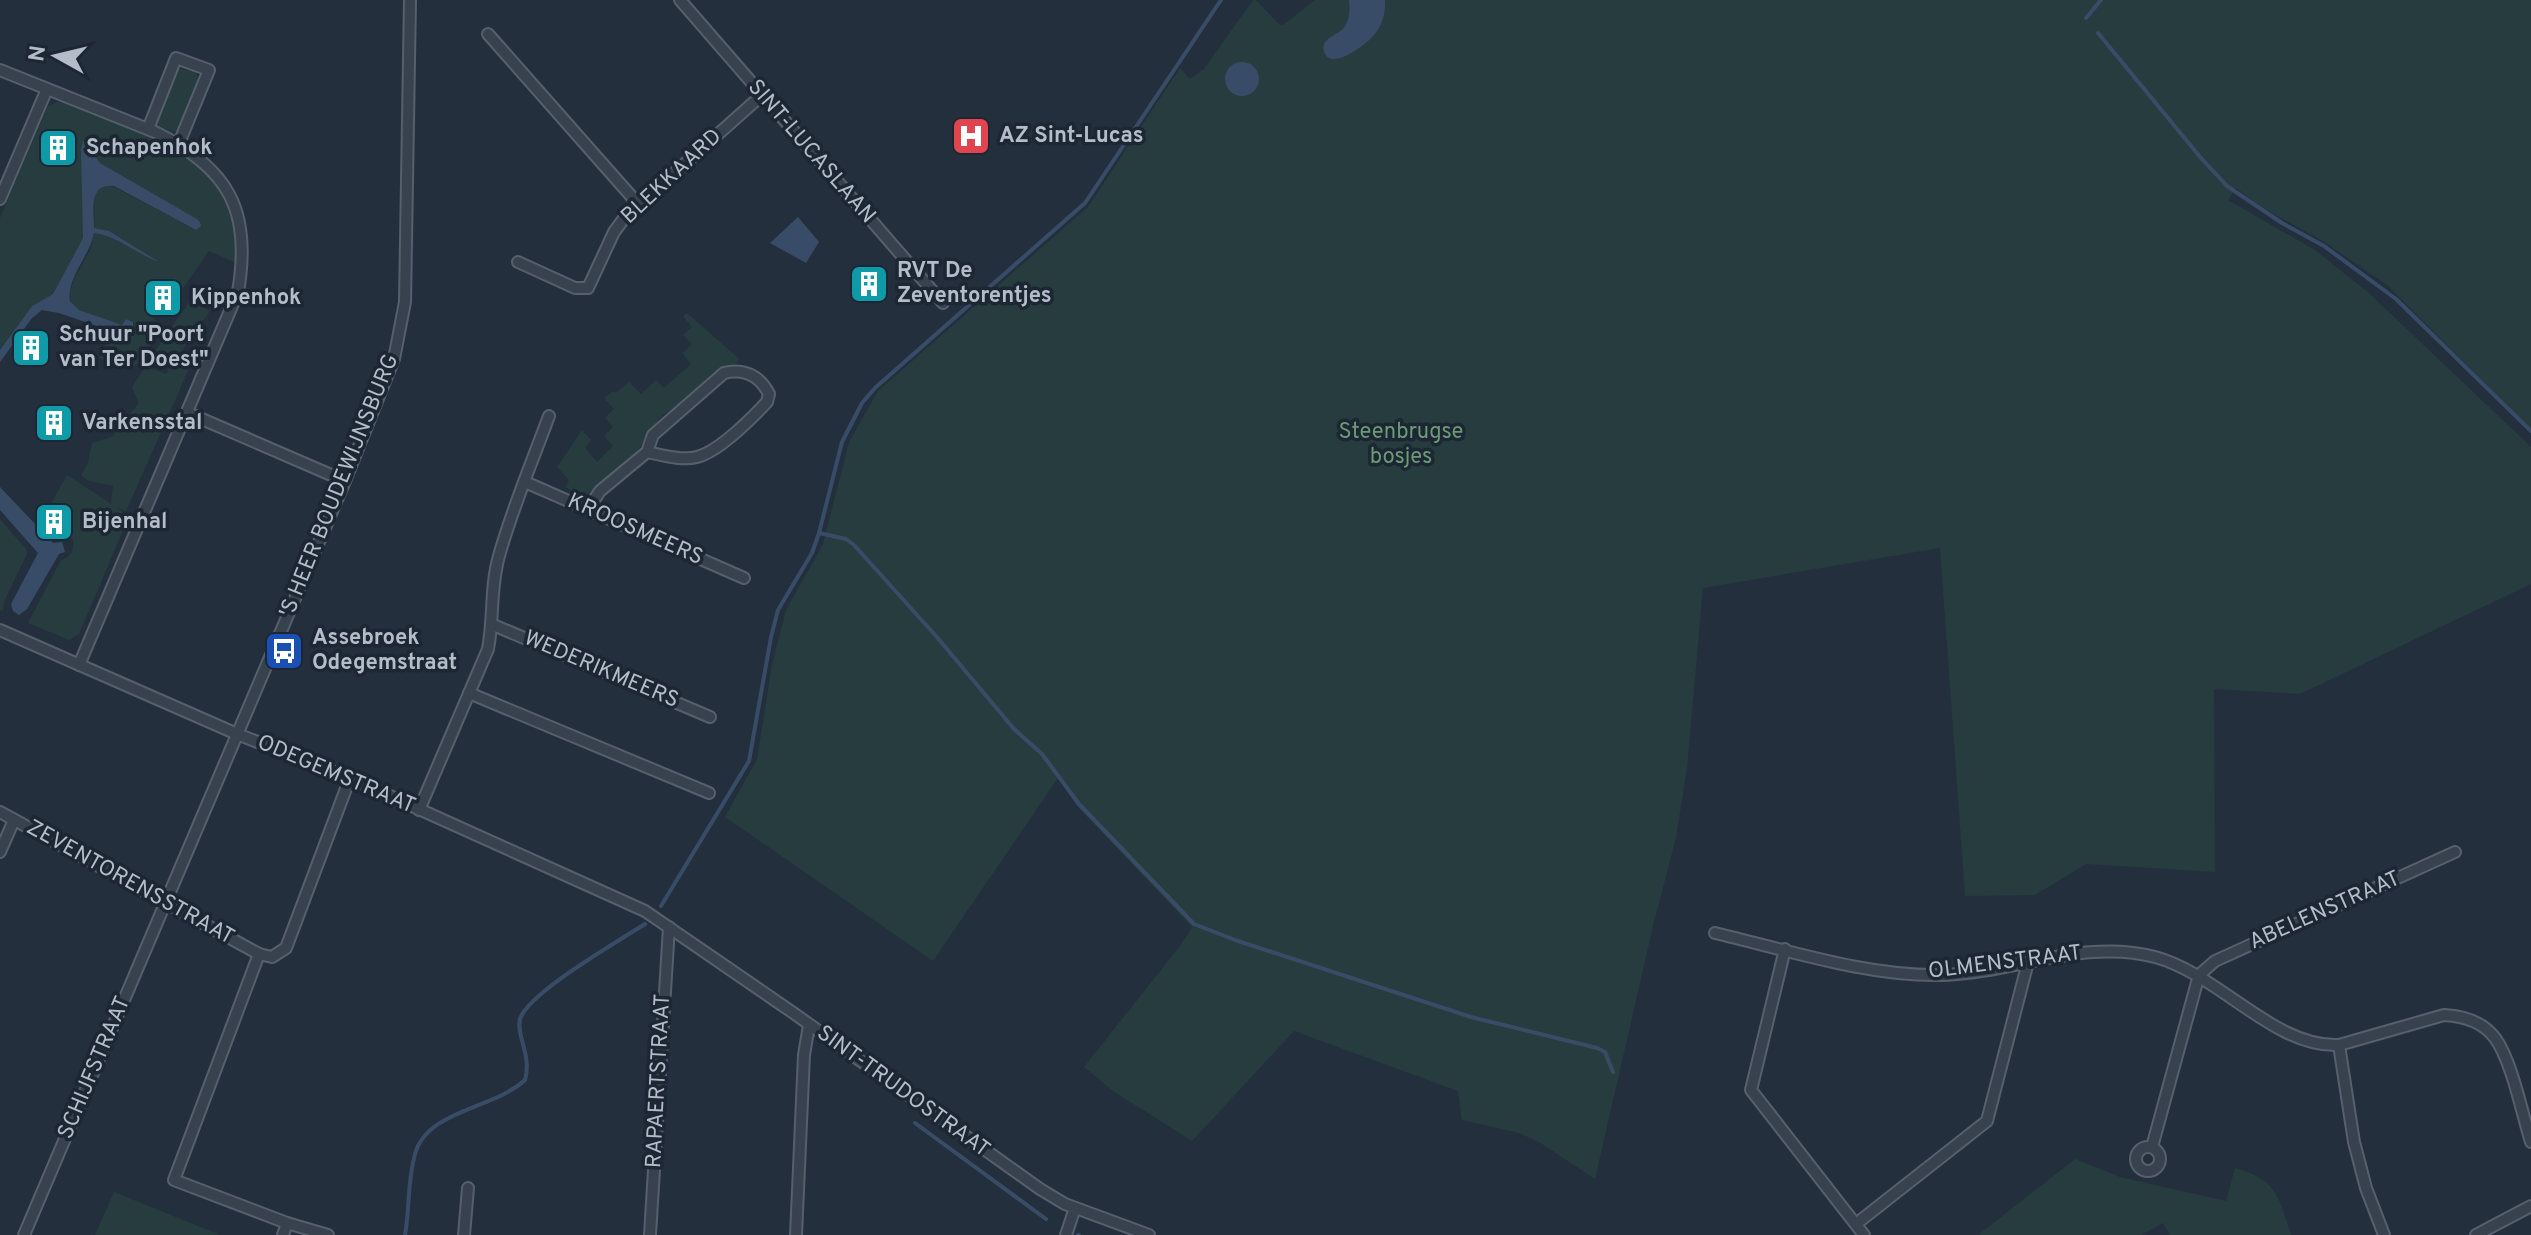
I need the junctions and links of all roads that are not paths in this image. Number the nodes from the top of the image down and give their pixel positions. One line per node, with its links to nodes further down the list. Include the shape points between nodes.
1 (410, 0): 16 (street, 'S HEER BOUDEWIJNSBURG, via 405,302 394,359)
2 (680, 0): 6 (street, SINT-LUCASLAAN)
3 (488, 34): 10 (street)
4 (0, 70): 5 (street)
5 (47, 89): 7 (street); 9 (street)
6 (762, 95): 10 (street, BLEKKAARD); 12 (street, SINT-LUCASLAAN)
7 (148, 129): 8 (street); 8 (street, via 176,58 209,70)
8 (179, 143): 13 (street, via 226,189 243,242 238,292)
9 (0, 199)
10 (639, 205): 11 (street, BLEKKAARD, via 614,232 588,288 575,288)
11 (518, 262)
12 (943, 303)
13 (188, 413): 16 (street); 22 (street)
14 (549, 416): 17 (street)
15 (647, 452): 15 (street, via 697,457 727,439 769,394 758,378 737,370 724,373 653,435); 18 (street, via 600,491)
16 (345, 481): 25 (street, 'S HEER BOUDEWIJNSBURG)
17 (525, 482): 18 (street, KROOSMEERS); 20 (street, via 498,558)
18 (588, 509): 19 (street, KROOSMEERS)
19 (744, 578)
20 (491, 624): 23 (street, via 488,649); 24 (street, WEDERIKMEERS)
21 (0, 630): 22 (street, ODEGEMSTRAAT)
22 (79, 665): 25 (street, ODEGEMSTRAAT)
23 (469, 693): 27 (street); 28 (street)
24 (710, 717)
25 (237, 734): 26 (street, ODEGEMSTRAAT); 33 (street, 'S HEER BOUDEWIJNSBURG)
26 (350, 778): 28 (street, ODEGEMSTRAAT); 37 (street, via 286,948 272,957)
27 (709, 793)
28 (419, 810): 34 (street, ODEGEMSTRAAT, via 645,911)
29 (0, 812): 30 (street, ZEVENTORENSSTRAAT)
30 (14, 820): 31 (street); 33 (street, ZEVENTORENSSTRAAT)
31 (0, 852)
32 (2455, 852): 39 (street, ABELENSTRAAT, via 2215,961)
33 (166, 902): 37 (street, ZEVENTORENSSTRAAT); 49 (street, SCHIJFSTRAAT)
34 (669, 927): 40 (street, SINT-TRUDOSTRAAT); 53 (street, RAPAERTSTRAAT)
35 (1715, 933): 36 (street, OLMENSTRAAT)
36 (1785, 949): 38 (street, OLMENSTRAAT, via 1924,975); 48 (street, via 1751,1090)
37 (259, 954): 47 (street, via 174,1180)
38 (2028, 962): 39 (street, OLMENSTRAAT, via 2116,952 2152,956); 48 (street, via 1987,1121)
39 (2199, 975): 41 (street, OLMENSTRAAT, via 2280,1029 2325,1046); 43 (street)
40 (809, 1025): 46 (street, SINT-TRUDOSTRAAT, via 1040,1189); 54 (street)
41 (2339, 1045): 42 (street, OLMENSTRAAT, via 2444,1015 2477,1023 2496,1039); 58 (street, via 2354,1142)
42 (2531, 1142)
43 (2152, 1147)
44 (468, 1188): 52 (street)
45 (2531, 1206): 59 (street)
46 (1075, 1208): 55 (street); 56 (street, SINT-TRUDOSTRAAT)
47 (287, 1223): 50 (street); 51 (street)
48 (1856, 1224): 57 (street)
49 (24, 1235)
50 (283, 1235)
51 (328, 1235)
52 (464, 1235)
53 (650, 1235)
54 (796, 1235)
55 (1066, 1235)
56 (1149, 1235)
57 (1864, 1235)
58 (2384, 1235)
59 (2476, 1235)

